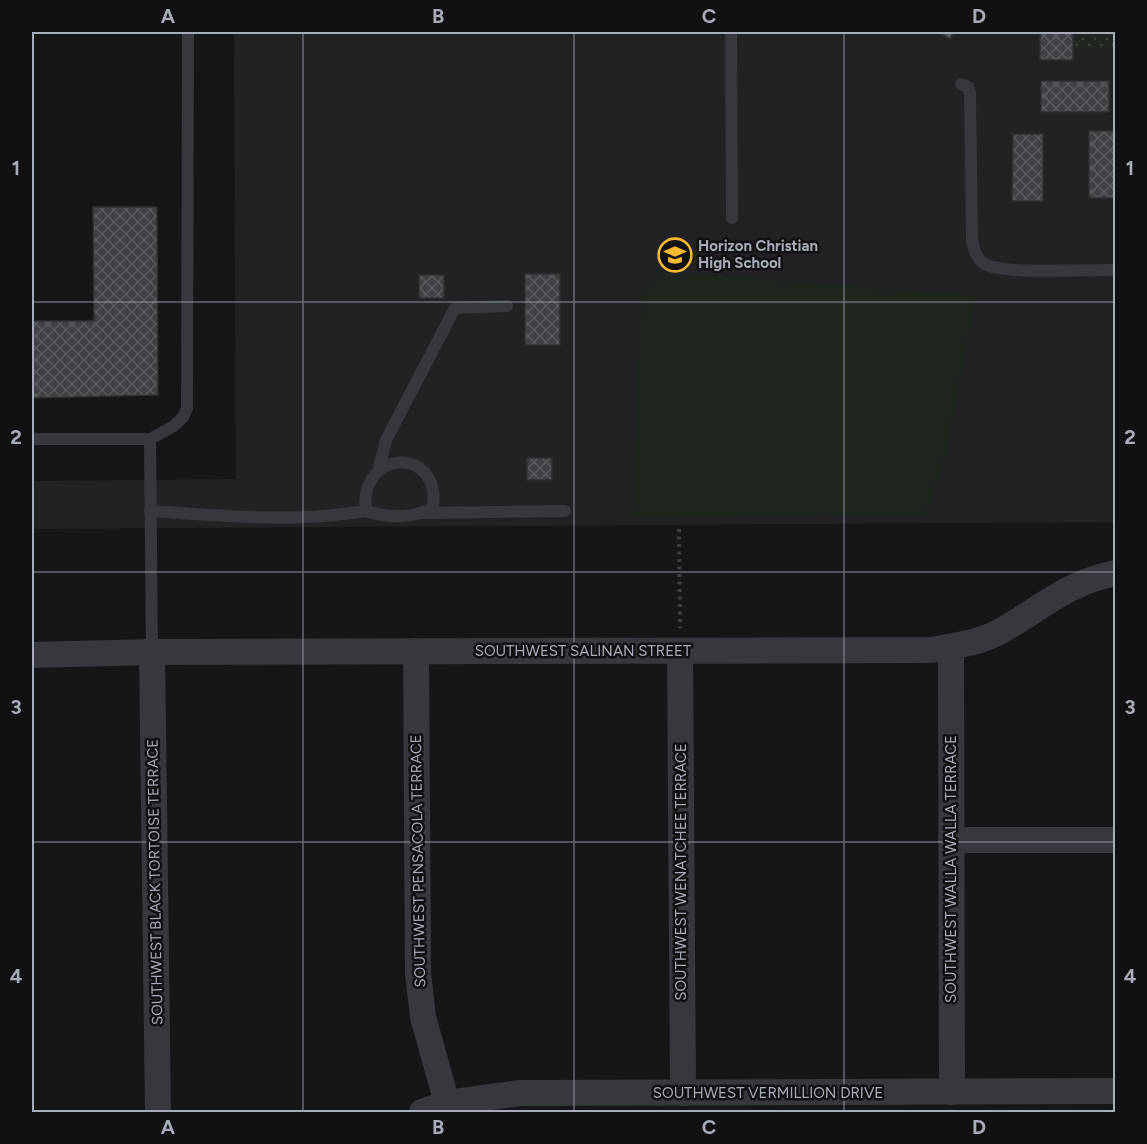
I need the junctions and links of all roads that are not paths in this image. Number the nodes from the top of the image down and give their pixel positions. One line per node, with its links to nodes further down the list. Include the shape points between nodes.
1 (188, 32): 8 (lane, via 187,408 174,426)
2 (731, 32): 4 (lane)
3 (961, 84): 5 (lane, via 970,92 972,240 984,264 1004,269)
4 (732, 218)
5 (1116, 270)
6 (507, 306): 9 (lane, via 455,308 386,440)
7 (32, 439): 8 (lane)
8 (150, 439): 10 (lane)
9 (380, 468): 11 (lane, via 364,496); 13 (lane, via 392,462 412,464 424,471 432,480 434,494 433,507)
10 (150, 511): 11 (lane, via 272,519); 18 (lane)
11 (366, 511): 13 (lane, via 393,516)
12 (565, 511): 13 (lane)
13 (424, 513)
14 (1116, 573): 15 (street, SOUTHWEST SALINAN STREET, via 1090,578 1057,593 1000,632 968,645)
15 (951, 647): 17 (street, SOUTHWEST SALINAN STREET, via 893,651); 20 (street, SOUTHWEST WALLA WALLA TERRACE)
16 (417, 651): 17 (street, SOUTHWEST SALINAN STREET); 18 (street, SOUTHWEST SALINAN STREET); 25 (street, SOUTHWEST PENSACOLA TERRACE, via 418,973 423,1017)
17 (680, 651): 24 (street, SOUTHWEST WENATCHEE TERRACE)
18 (152, 652): 19 (street, SOUTHWEST SALINAN STREET); 26 (street, SOUTHWEST BLACK TORTOISE TERRACE)
19 (32, 655)
20 (951, 840): 21 (street); 23 (street, SOUTHWEST WALLA WALLA TERRACE)
21 (1116, 840)
22 (1116, 1091): 23 (street, SOUTHWEST VERMILLION DRIVE)
23 (952, 1092): 24 (street, SOUTHWEST VERMILLION DRIVE)
24 (683, 1093): 25 (street, SOUTHWEST VERMILLION DRIVE, via 521,1093)
25 (447, 1102): 27 (street, SOUTHWEST VERMILLION DRIVE)
26 (158, 1113)
27 (422, 1113)

